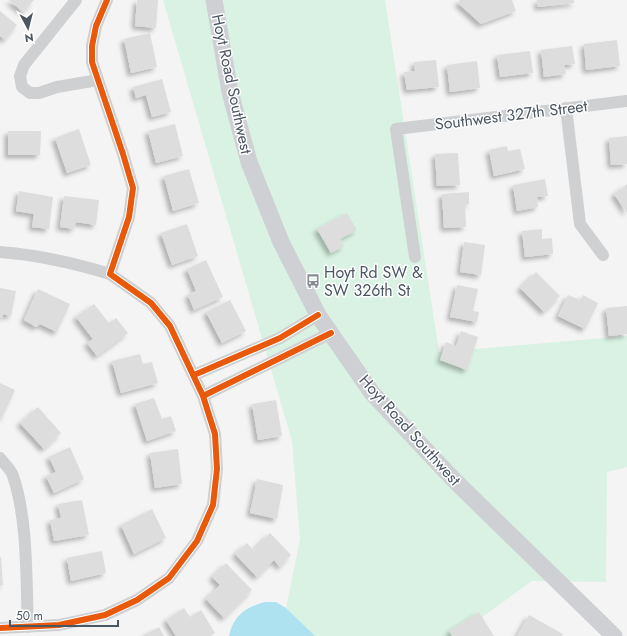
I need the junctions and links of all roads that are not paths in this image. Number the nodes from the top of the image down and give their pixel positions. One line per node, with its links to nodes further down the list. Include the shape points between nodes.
1 (76, 0): 4 (street, via 24,64 20,76 22,87 30,93 39,93)
2 (107, 0): 4 (street, via 96,26 92,46 92,62)
3 (214, 0): 11 (main road, Hoyt Road Southwest, via 230,92 249,162 281,242)
4 (98, 80): 10 (street, via 133,188 129,217)
5 (627, 101): 6 (street, Southwest 327th Street)
6 (566, 108): 8 (street, via 580,224); 9 (street, Southwest 327th Street, via 396,129)
7 (0, 252): 10 (street, via 71,262)
8 (603, 256)
9 (415, 257)
10 (110, 274): 13 (street, via 151,303 170,326)
11 (318, 315): 12 (main road, Hoyt Road Southwest); 13 (street, via 280,338)
12 (330, 333): 14 (street); 18 (main road, Hoyt Road Southwest, via 372,393 454,480)
13 (194, 375): 14 (street)
14 (203, 396): 16 (street, via 215,434 217,469 213,505 197,541 169,578 137,600 105,615 59,626)
15 (0, 458): 16 (street, via 12,474 21,509)
16 (28, 627): 17 (street)
17 (0, 628)
18 (614, 636)

